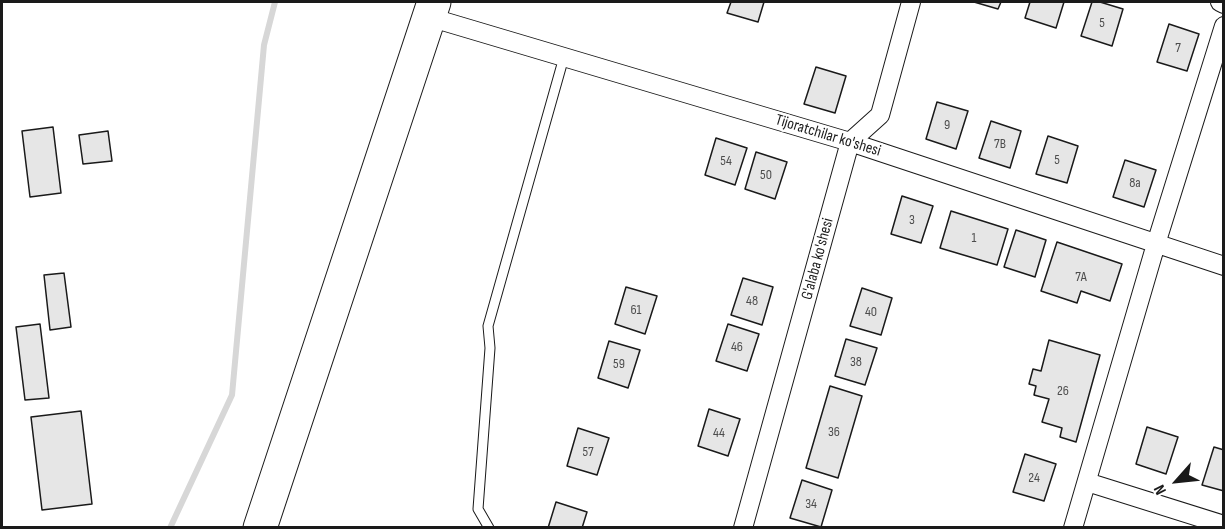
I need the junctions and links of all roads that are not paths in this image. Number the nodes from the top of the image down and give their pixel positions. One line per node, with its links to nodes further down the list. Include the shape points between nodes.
1 (911, 2): 5 (street, via 880,115)
2 (432, 9): 4 (street, Tijoratchilar ko'shesi); 10 (highway)
3 (1224, 26): 6 (street)
4 (564, 57): 5 (street, Tijoratchilar ko'shesi); 11 (lane, via 488,326 490,348 478,509)
5 (850, 142): 6 (street, Tijoratchilar ko'shesi); 12 (street, G'alaba ko'shesi)
6 (1156, 244): 7 (street, Tijoratchilar ko'shesi); 8 (street)
7 (1224, 266)
8 (1086, 482): 9 (street); 13 (street)
9 (1224, 525)
10 (261, 528)
11 (489, 528)
12 (743, 528)
13 (1073, 528)

